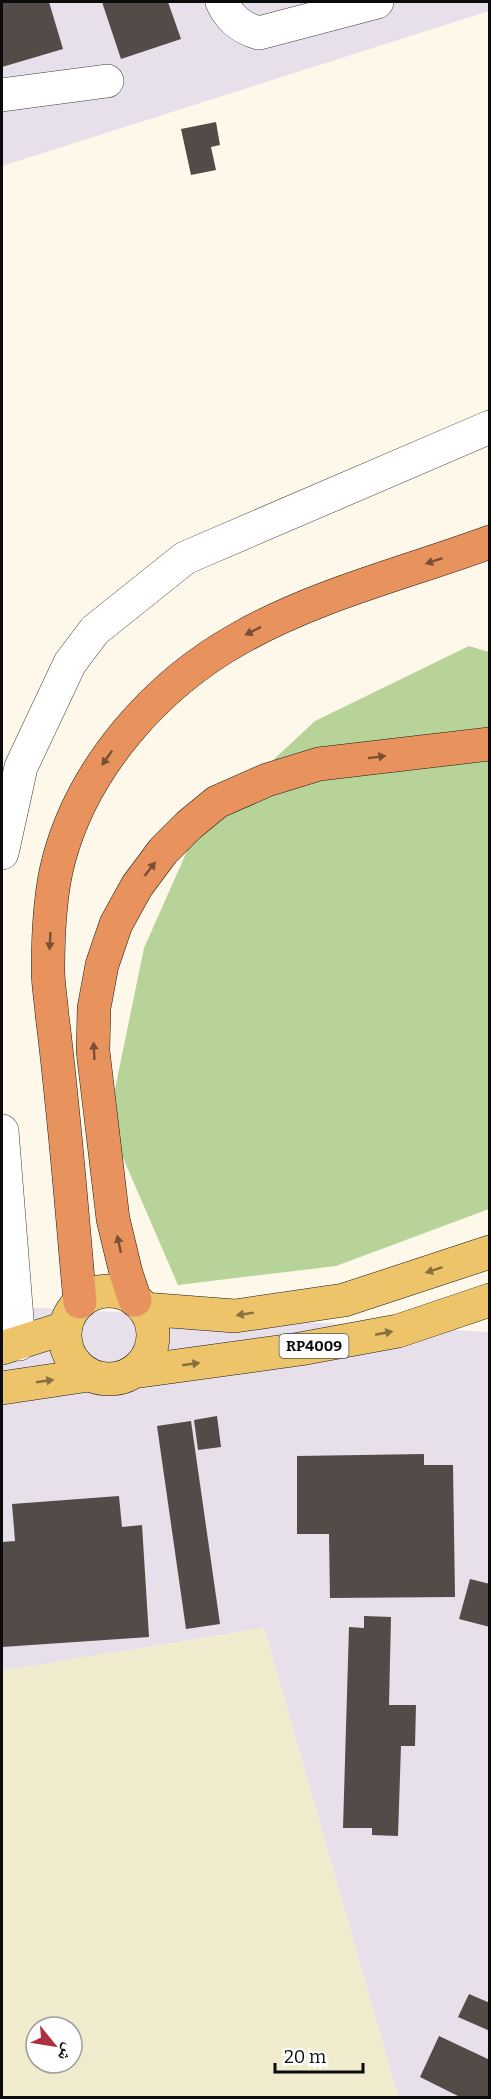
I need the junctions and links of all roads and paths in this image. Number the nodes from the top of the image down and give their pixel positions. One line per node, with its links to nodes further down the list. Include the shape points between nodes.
1 (222, 2): 2 (lane, via 243,28 259,33)
2 (377, 2)
3 (107, 81): 4 (lane)
4 (2, 95)
5 (489, 427): 8 (lane, via 185,558 95,630 70,663 21,767)
6 (489, 542): 13 (highway, one-way to 13, via 340,592 238,638 183,676 136,720 104,760 80,805 59,859 51,909 48,971 68,1163)
7 (489, 744): 12 (highway, one-way to 7, via 126,1274 113,1219 93,1051 94,1008 102,965 116,924 137,886 164,851 217,802 267,780 319,764)
8 (2, 853)
9 (2, 1131): 14 (lane)
10 (489, 1252): 12 (main road, one-way to 12, via 344,1299 235,1316)
11 (489, 1300): 15 (main road, RP4009, one-way to 11, via 398,1331)
12 (140, 1304): 13 (main road, via 122,1293 107,1291 93,1294); 15 (main road, via 151,1322 153,1336 151,1350)
13 (72, 1315): 14 (main road); 16 (main road, via 65,1342 69,1356)
14 (10, 1346)
15 (133, 1372): 16 (main road, RP4009, via 111,1380)
16 (89, 1375): 17 (main road, RP4009, one-way to 16)
17 (2, 1388)

